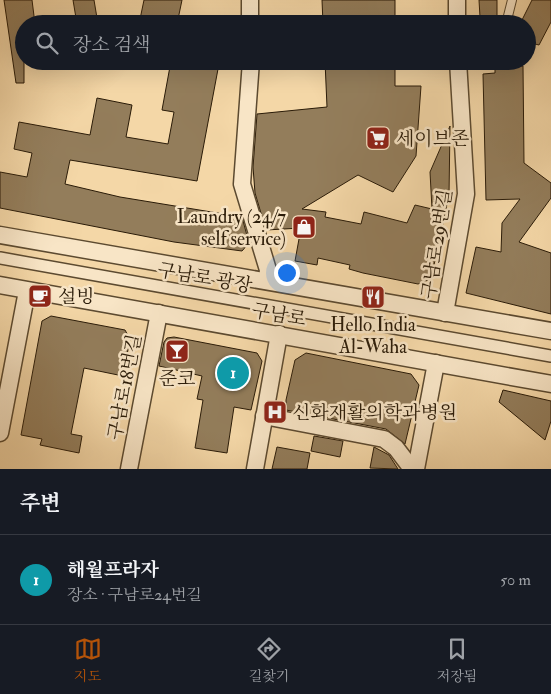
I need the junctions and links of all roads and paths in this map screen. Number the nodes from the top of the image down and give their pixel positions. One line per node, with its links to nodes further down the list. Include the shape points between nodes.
1 (250, 0): 4 (street)
2 (457, 0): 5 (street)
3 (512, 0): 6 (lane)
4 (250, 15)
5 (457, 15)
6 (508, 15)
7 (250, 70): 11 (street, via 242,184 268,270)
8 (459, 70): 15 (street, 구남로29번길, via 466,194)
9 (0, 235): 11 (street, 구남로)
10 (0, 258): 18 (street, 구남로 광장)
11 (267, 281): 15 (street, 구남로)
12 (0, 286): 13 (street, 구남로)
13 (27, 291): 14 (street, 구남로); 22 (street)
14 (158, 313): 17 (street, 구남로); 23 (street, 구남로18번길)
15 (446, 313): 16 (street, 구남로)
16 (551, 331)
17 (279, 334): 19 (street, 구남로); 21 (street)
18 (551, 356)
19 (436, 364): 20 (street, 구남로); 26 (street)
20 (551, 384)
21 (264, 416): 24 (street); 25 (street, via 384,439 396,448)
22 (0, 433)
23 (129, 469)
24 (255, 469)
25 (412, 469)
26 (416, 469)

